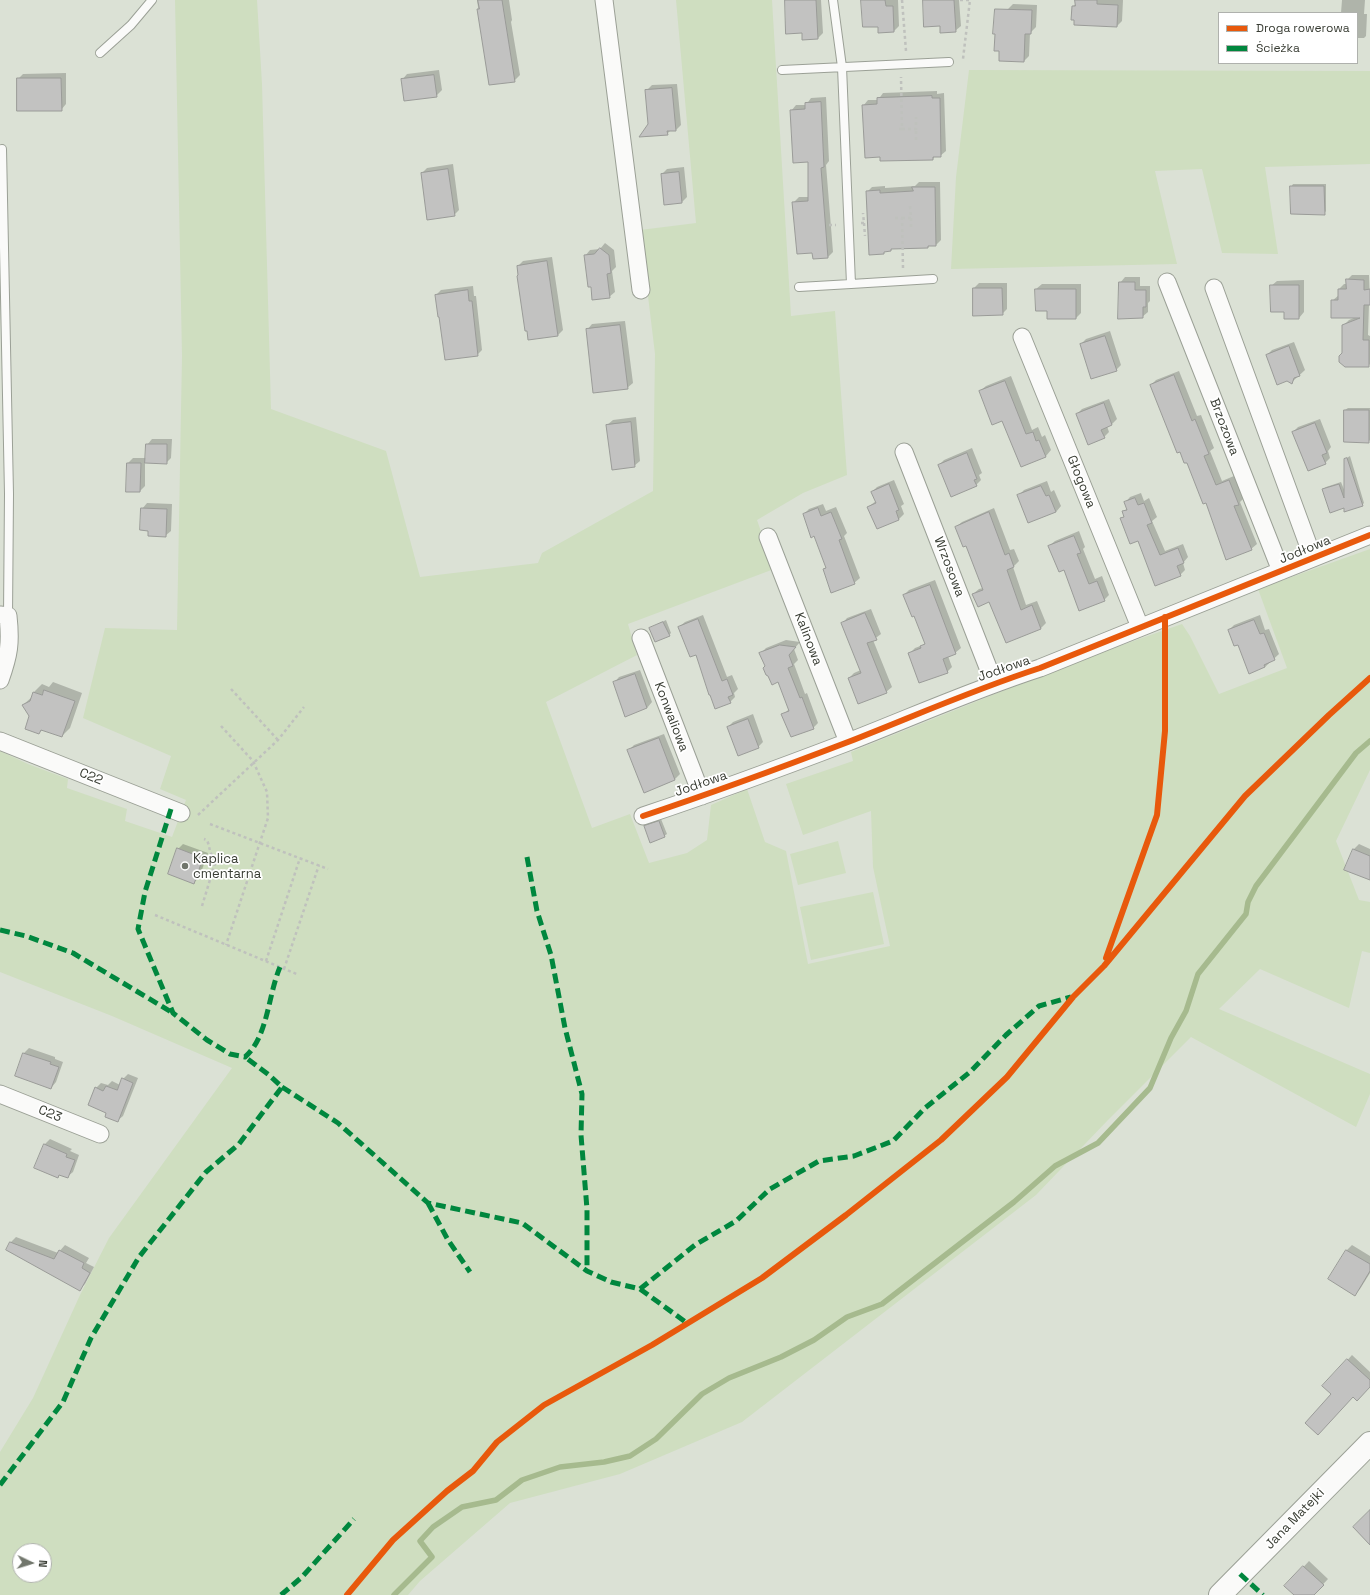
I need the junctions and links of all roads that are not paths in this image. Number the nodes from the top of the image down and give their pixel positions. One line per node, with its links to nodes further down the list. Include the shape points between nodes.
1 (152, 0): 4 (lane, via 131,25)
2 (604, 0): 14 (street)
3 (833, 0): 6 (lane)
4 (100, 53)
5 (949, 62): 6 (lane)
6 (842, 67): 7 (lane); 11 (lane)
7 (782, 70)
8 (2, 149): 21 (lane, via 9,494)
9 (933, 278): 11 (lane)
10 (1167, 282): 20 (street, Brzozowa)
11 (851, 284): 12 (lane)
12 (799, 287)
13 (1214, 288): 19 (street)
14 (641, 290)
15 (1022, 337): 22 (street, Głogowa)
16 (904, 452): 25 (street, Wrzosowa)
17 (1370, 535): 19 (street, Jodłowa)
18 (768, 537): 27 (street, Kalinowa)
19 (1313, 558): 20 (street, Jodłowa)
20 (1281, 571): 22 (street, Jodłowa)
21 (4, 616): 24 (street, via 10,632 8,656)
22 (1140, 627): 25 (street, Jodłowa, via 1040,668)
23 (641, 638): 28 (street, Konwaliowa)
24 (0, 680)
25 (994, 683): 27 (street, Jodłowa)
26 (0, 741): 29 (street, C22)
27 (848, 742): 28 (street, Jodłowa)
28 (702, 796): 30 (street, Jodłowa)
29 (188, 815)
30 (643, 816)
31 (0, 1094): 32 (street, C23)
32 (100, 1134)
33 (1370, 1443): 34 (street, Jana Matejki)
34 (1220, 1595)

